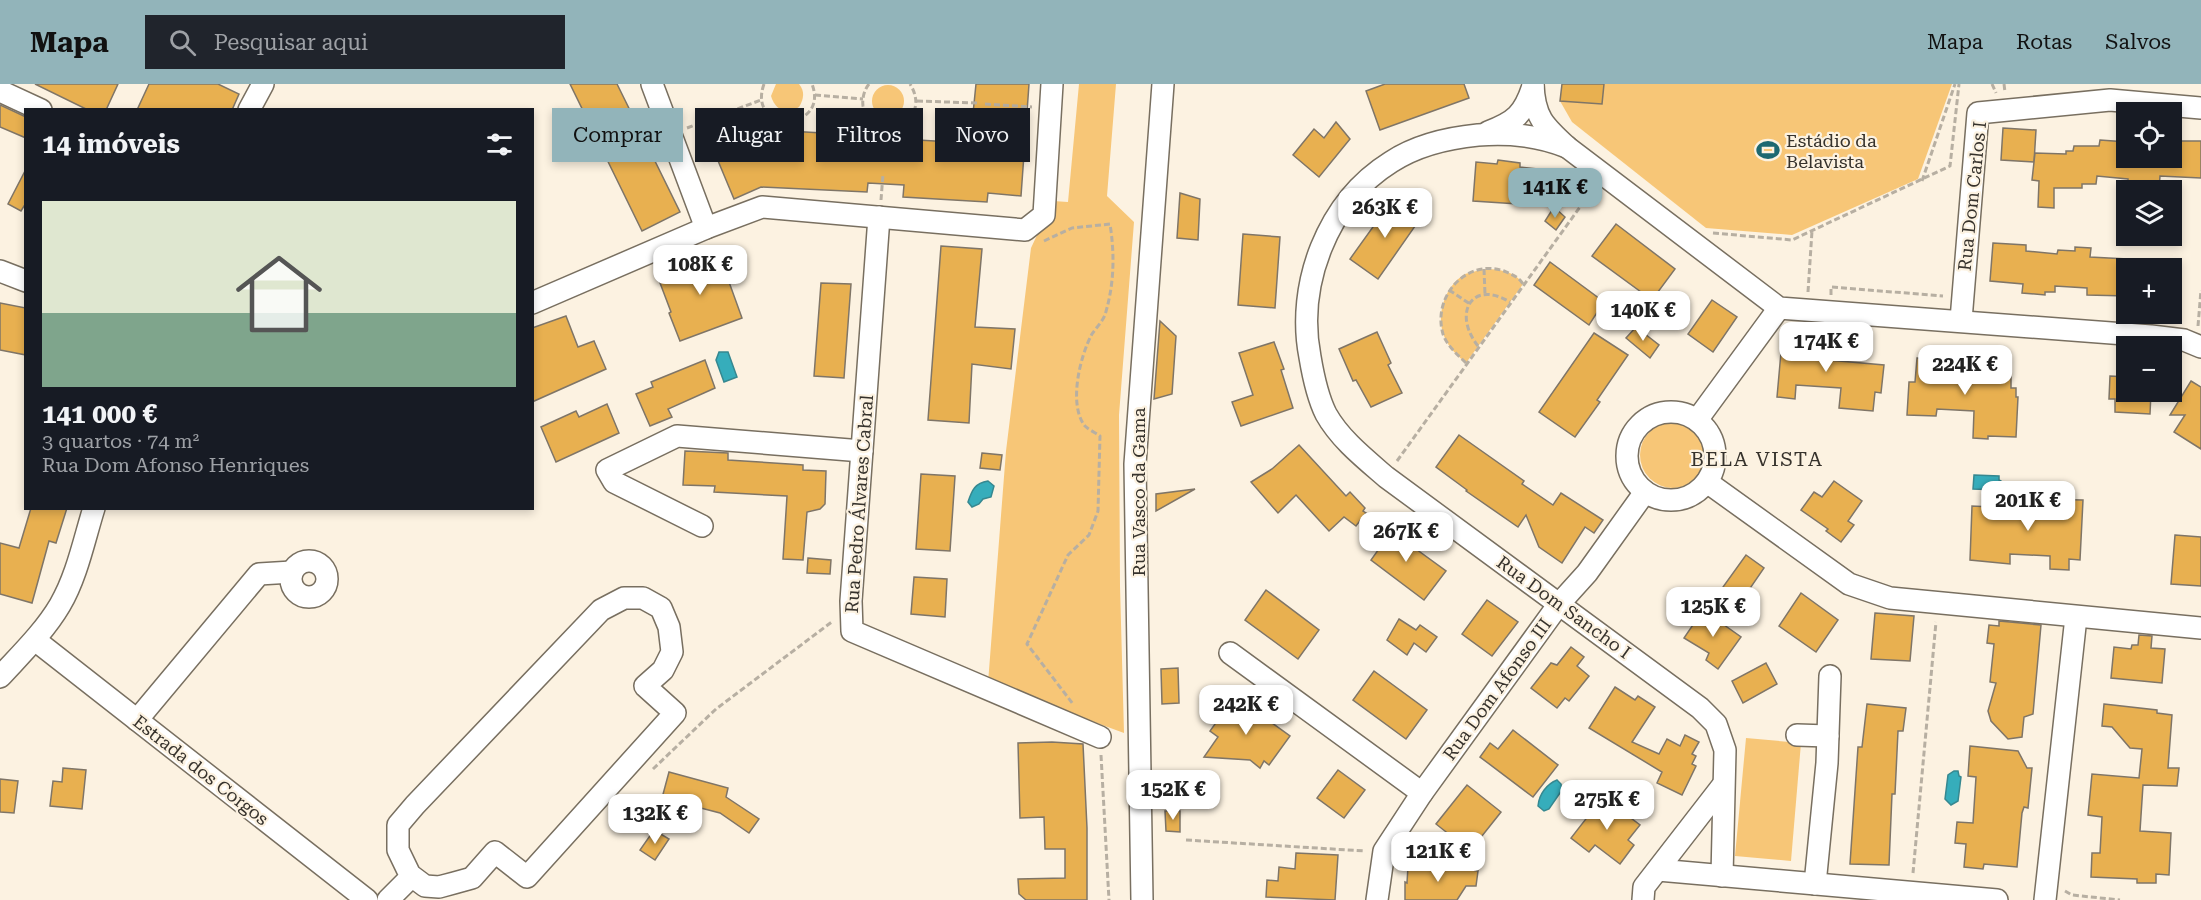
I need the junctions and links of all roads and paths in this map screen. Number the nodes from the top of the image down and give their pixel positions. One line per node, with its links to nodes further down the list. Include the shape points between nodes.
1 (652, 84): 29 (street)
2 (764, 84): 13 (path)
3 (812, 84): 11 (path)
4 (869, 84): 12 (path)
5 (910, 84): 14 (path)
6 (1052, 84): 20 (street)
7 (1163, 84): 87 (street, Rua Vasco da Gama, via 1135,464)
8 (1957, 84): 27 (path); 27 (path, via 1950,166)
9 (1533, 85): 23 (street, via 1518,116); 24 (street, via 1535,108 1544,126)
10 (0, 92): 17 (street)
11 (815, 95): 12 (path); 13 (path, via 809,112 794,121 777,120)
12 (863, 99): 18 (path)
13 (761, 100): 22 (path)
14 (916, 101): 15 (path); 19 (path)
15 (978, 104)
16 (986, 104): 20 (path)
17 (36, 108)
18 (865, 108)
19 (915, 108)
20 (1051, 108): 28 (street, via 1044,215 1025,230)
21 (2201, 108): 47 (street, Rua Dom Carlos I, via 2110,100 1978,113)
22 (685, 129)
23 (1479, 135): 24 (street, via 1528,135); 53 (street, Rua Dom Sancho I, via 1448,138 1418,148 1366,181 1322,243 1308,289 1305,333 1326,413 1353,448)
24 (1567, 147): 26 (street)
25 (883, 174): 28 (path)
26 (1603, 175): 36 (path); 46 (street)
27 (1922, 181): 30 (path)
28 (879, 217): 29 (street, via 762,207); 52 (street, Rua Pedro Álvares Cabral)
29 (706, 228): 43 (street)
30 (1812, 231): 31 (path, via 1792,240 1704,232); 39 (path)
31 (1714, 240)
32 (1041, 243): 68 (path, via 1072,228 1110,224 1114,253 1104,318 1092,336 1078,378 1076,408 1086,427 1100,436 1098,511 1089,535 1068,555 1027,644)
33 (1484, 269): 36 (path, via 1510,273); 37 (path, via 1466,274); 40 (path)
34 (0, 271): 35 (street)
35 (24, 280)
36 (1523, 284): 44 (path)
37 (1449, 290): 45 (path); 50 (path, via 1441,309 1443,333 1451,348)
38 (2201, 290): 48 (path)
39 (1808, 293)
40 (1485, 294): 44 (path); 45 (path)
41 (1831, 295): 42 (path, via 1832,287)
42 (1951, 297)
43 (534, 302)
44 (1510, 302): 49 (path)
45 (1470, 304): 49 (path, via 1466,324)
46 (1779, 308): 47 (street); 51 (street)
47 (1961, 320): 48 (street)
48 (2199, 340)
49 (1478, 346): 50 (path)
50 (1467, 363): 53 (path)
51 (1705, 422): 54 (street, via 1713,440); 54 (path, via 1720,436 1724,453); 55 (street, via 1682,413 1665,412 1641,423 1629,440 1626,455 1635,483)
52 (862, 451): 57 (street, via 677,436 607,470 614,482); 59 (street, Rua Pedro Álvares Cabral)
53 (1386, 477): 61 (street, Rua Dom Sancho I)
54 (1714, 479): 55 (street, via 1686,498 1657,498); 60 (street, via 1849,584 1890,598)
55 (1645, 492): 61 (street, Rua Dom Afonso III, via 1587,573)
56 (93, 510): 64 (street, via 60,604)
57 (702, 526)
58 (292, 572): 69 (street, via 259,574)
59 (851, 601): 72 (street, Rua Pedro Álvares Cabral, via 852,631); 73 (path, via 829,626 716,709)
60 (1937, 603): 62 (street); 83 (path)
61 (1559, 604): 74 (street, Rua Dom Sancho I, via 1716,724 1725,750); 75 (street, Rua Dom Afonso III)
62 (2076, 617): 63 (street); 91 (street)
63 (2201, 628)
64 (35, 640): 66 (street); 69 (street, Estrada dos Corgos)
65 (1230, 653): 75 (street)
66 (0, 676)
67 (1830, 676): 71 (street)
68 (1078, 709)
69 (137, 720): 84 (street, Estrada dos Corgos)
70 (1797, 735): 71 (street)
71 (1828, 736): 82 (street)
72 (1100, 737): 86 (path)
73 (647, 774)
74 (1723, 785): 78 (street); 80 (street, Rua Dom Sancho I)
75 (1422, 793): 88 (street, Rua Dom Afonso III, via 1384,851)
76 (1186, 840): 77 (path)
77 (1373, 851)
78 (1658, 870): 80 (street); 89 (street, via 1644,887)
79 (409, 874): 79 (street, via 398,850 398,825 415,805 601,610 624,598 643,598 661,608 669,627 672,652 663,670 645,686 675,713 527,877 495,852 472,878 454,884 425,886); 85 (street, via 411,877)
80 (1722, 876): 82 (street)
81 (2059, 883): 92 (path, via 2072,895)
82 (1815, 884): 83 (street)
83 (1911, 892): 90 (street)
84 (366, 900)
85 (388, 900)
86 (1108, 900)
87 (1143, 900)
88 (1377, 900)
89 (1643, 900)
90 (1997, 900)
91 (2045, 900)
92 (2120, 900)

